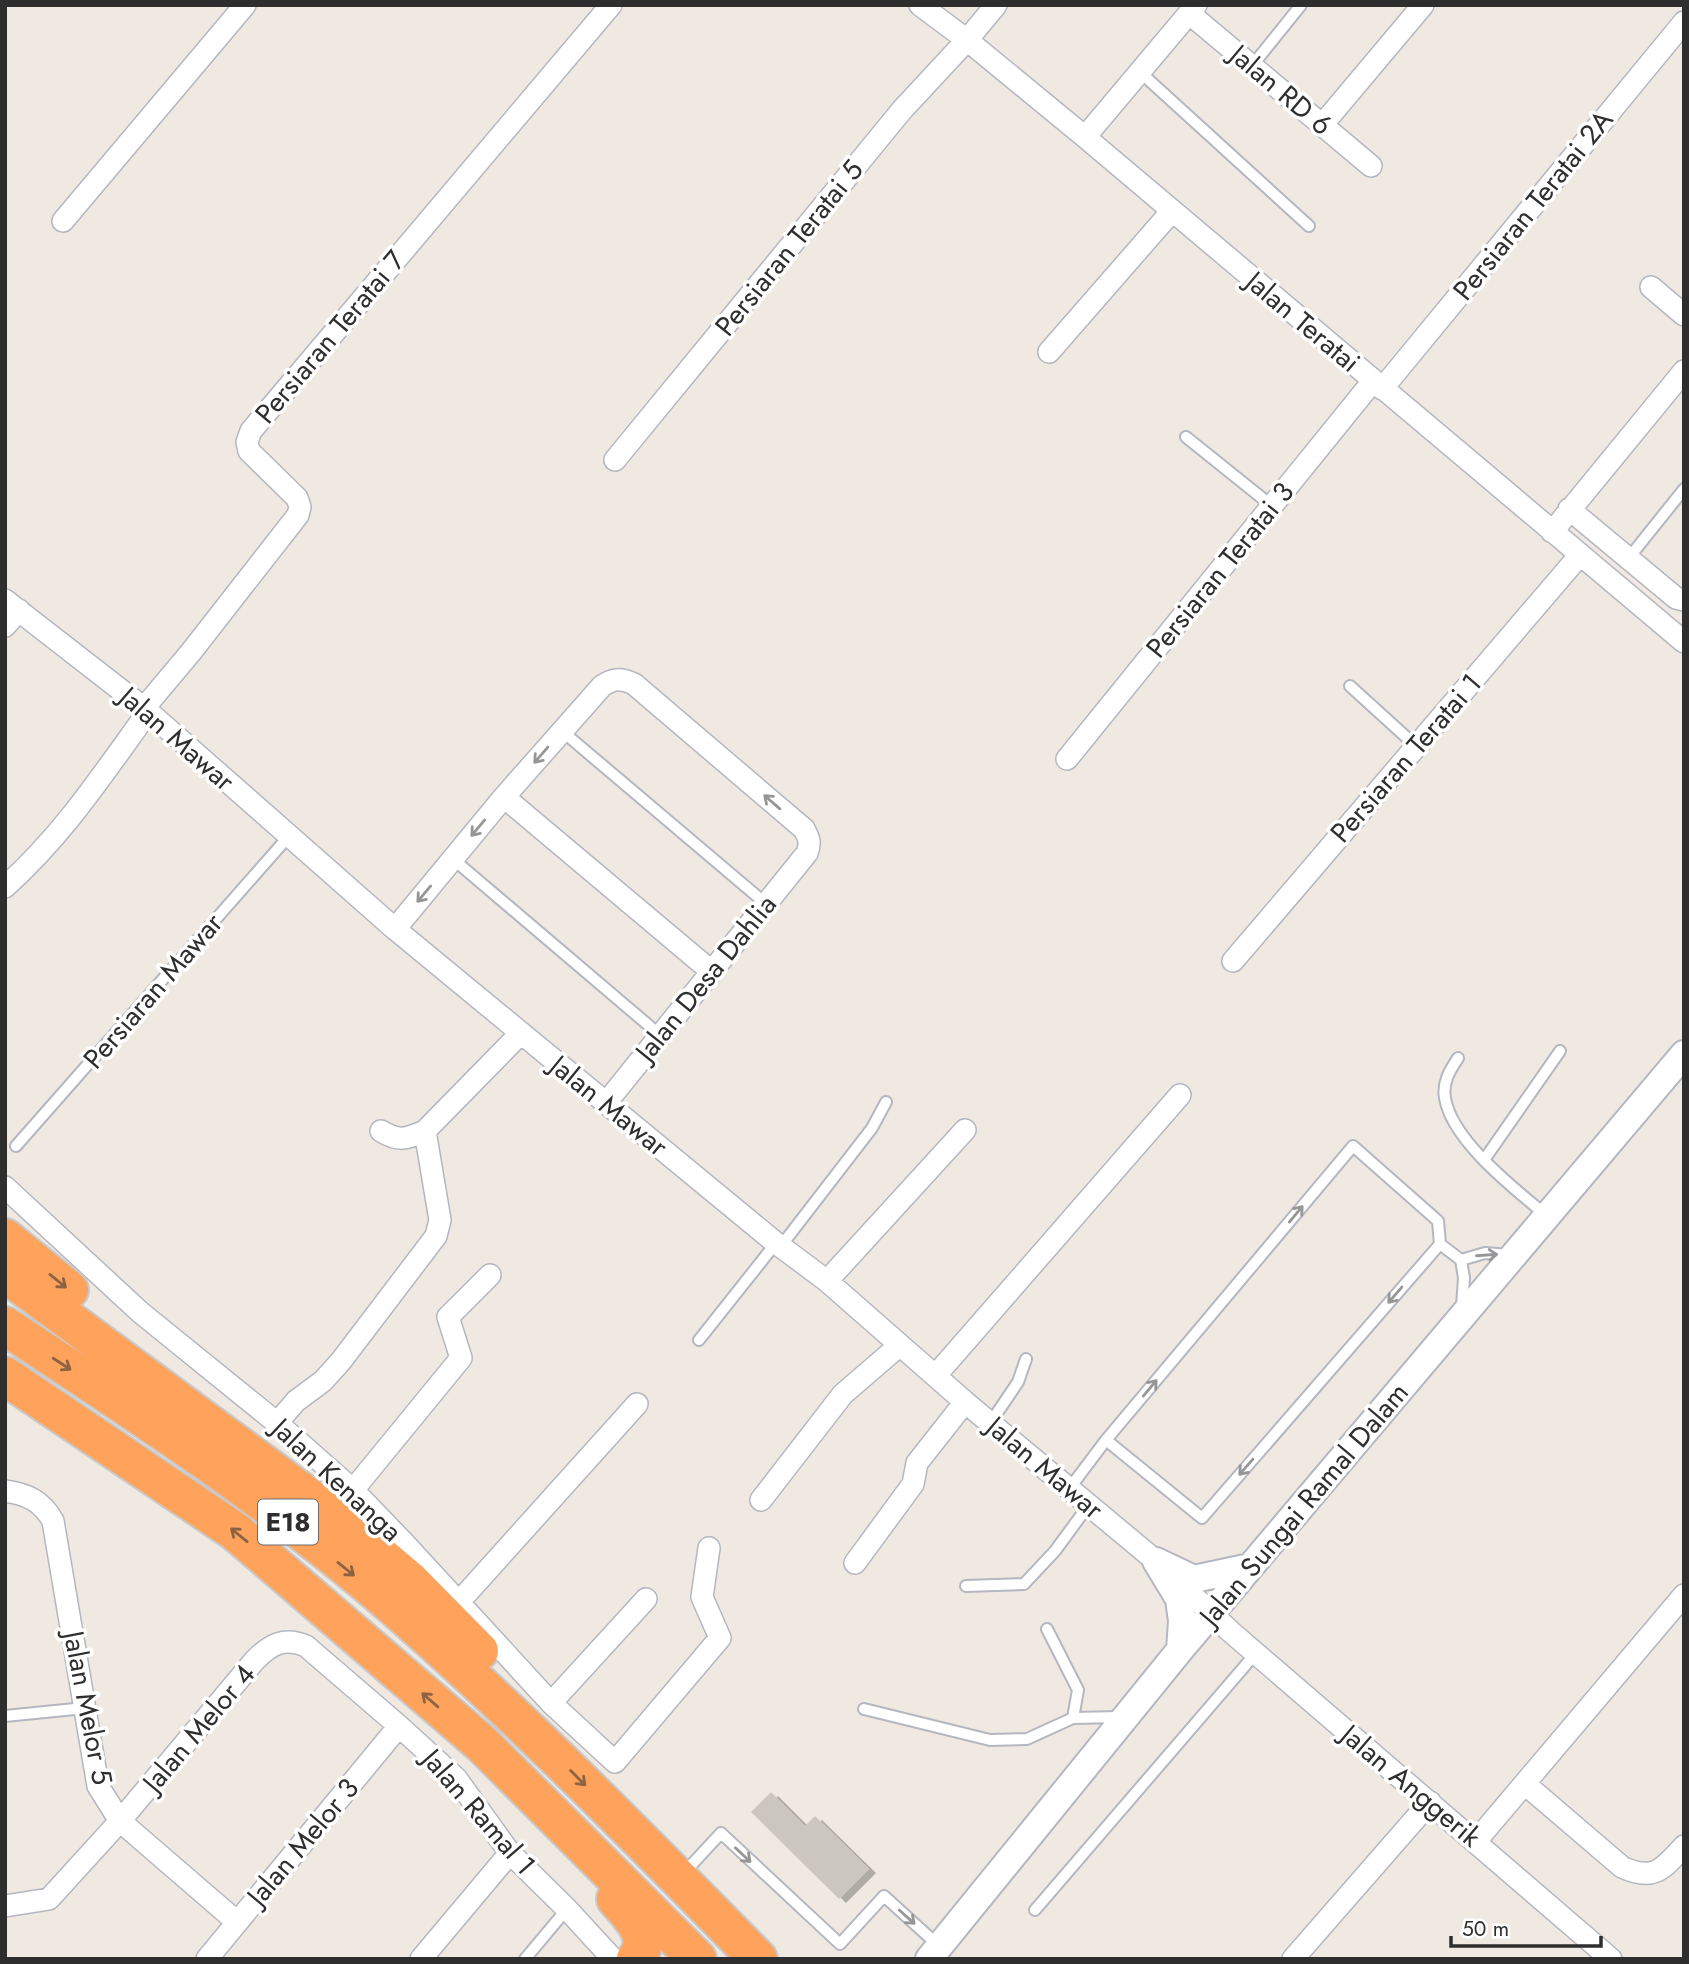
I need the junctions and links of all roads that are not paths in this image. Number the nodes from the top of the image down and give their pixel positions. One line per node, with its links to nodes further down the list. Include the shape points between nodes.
1 (245, 5): 16 (street)
2 (611, 5): 35 (street, Persiaran Teratai 7, via 251,431 249,451 297,498 298,515)
3 (920, 5): 9 (street, Jalan Teratai)
4 (996, 5): 9 (street, Persiaran Teratai 5)
5 (1301, 5): 10 (lane)
6 (1423, 5): 12 (street)
7 (1193, 10): 10 (street, Jalan RD 6); 11 (street)
8 (1684, 22): 22 (street, Persiaran Teratai 2A)
9 (967, 40): 13 (street, Jalan Teratai); 24 (street, Persiaran Teratai 5, via 902,110)
10 (1252, 66): 12 (street, Jalan RD 6)
11 (1140, 72): 13 (street); 17 (lane)
12 (1322, 124): 14 (street, Jalan RD 6)
13 (1086, 137): 15 (street, Jalan Teratai)
14 (1371, 166)
15 (1172, 211): 20 (street); 22 (street, Jalan Teratai)
16 (63, 220)
17 (1309, 226)
18 (1651, 288): 19 (street)
19 (1684, 315)
20 (1049, 352)
21 (1684, 371): 27 (street)
22 (1378, 385): 26 (street, Persiaran Teratai 3); 28 (street, Jalan Teratai)
23 (1186, 437): 26 (lane)
24 (614, 460)
25 (1684, 489): 30 (lane)
26 (1272, 506): 38 (street, Persiaran Teratai 3)
27 (1569, 509): 28 (street); 30 (street)
28 (1552, 533): 29 (street, Jalan Teratai)
29 (1579, 556): 33 (street, Jalan Teratai); 37 (street, Persiaran Teratai 1)
30 (1628, 559): 31 (street)
31 (1684, 600)
32 (10, 612): 35 (street, Jalan Mawar)
33 (1684, 642)
34 (1349, 686): 37 (lane)
35 (146, 710): 40 (street, Jalan Mawar); 42 (street, via 72,818)
36 (562, 731): 39 (street, one-way to 39); 43 (lane); 43 (street, Jalan Desa Dahlia, one-way to 36, via 807,853 810,845 804,829 634,684 613,679 602,685)
37 (1416, 746): 45 (street, Persiaran Teratai 1)
38 (1067, 759)
39 (504, 797): 41 (street, one-way to 41); 46 (street)
40 (289, 836): 44 (street, Jalan Mawar); 58 (lane, Persiaran Mawar)
41 (453, 859): 44 (street, one-way to 44); 48 (lane)
42 (5, 887)
43 (765, 903): 46 (street, Jalan Desa Dahlia)
44 (394, 929): 47 (street, Jalan Mawar)
45 (1233, 961)
46 (711, 971): 48 (street, Jalan Desa Dahlia)
47 (521, 1033): 54 (street, Jalan Mawar); 57 (street)
48 (660, 1035): 54 (street, Jalan Desa Dahlia)
49 (1560, 1051): 59 (lane)
50 (1684, 1054): 61 (street, Jalan Sungai Ramal Dalam)
51 (1458, 1058): 59 (lane, via 1447,1077 1444,1097 1452,1117)
52 (1180, 1095): 75 (street)
53 (886, 1102): 63 (lane, via 872,1128)
54 (606, 1104): 63 (street, Jalan Mawar)
55 (965, 1130): 69 (street)
56 (381, 1131): 57 (street, via 394,1139)
57 (425, 1131): 81 (street, via 440,1220 436,1236 341,1361)
58 (16, 1146)
59 (1484, 1160): 61 (lane)
60 (5, 1188): 81 (street, Jalan Kenanga, via 140,1312)
61 (1547, 1216): 65 (street, Jalan Sungai Ramal Dalam)
62 (5, 1238): 86 (highway, one-way to 86)
63 (778, 1244): 69 (street, Jalan Mawar); 72 (lane)
64 (1440, 1244): 66 (lane); 82 (lane, one-way to 82, via 1202,1518); 82 (lane, one-way to 64, via 1353,1146 1438,1221)
65 (1513, 1256): 66 (lane, one-way to 65, via 1485,1253); 70 (street, Jalan Sungai Ramal Dalam)
66 (1461, 1260): 70 (lane)
67 (5, 1273): 86 (highway, E18)
68 (490, 1275): 86 (street, via 448,1317 461,1358)
69 (828, 1282): 73 (street, Jalan Mawar)
70 (1461, 1318): 92 (street, Jalan Sungai Ramal Dalam)
71 (5, 1326): 110 (highway, E18, one-way to 110, via 136,1412 292,1525 407,1618)
72 (699, 1340)
73 (900, 1345): 75 (street, Jalan Mawar); 87 (street, via 843,1394)
74 (1026, 1359): 80 (lane, via 1018,1382)
75 (936, 1375): 77 (street, Jalan Mawar)
76 (5, 1376): 83 (highway, E18)
77 (965, 1402): 80 (street, Jalan Mawar); 91 (street, via 917,1462 913,1484)
78 (638, 1404): 96 (street)
79 (5, 1407): 83 (highway, via 65,1441)
80 (990, 1422): 84 (street, Jalan Mawar)
81 (277, 1423): 86 (street, Jalan Kenanga)
82 (1106, 1440): 84 (lane)
83 (127, 1458): 109 (highway, E18, one-way to 83, via 236,1532)
84 (1069, 1489): 88 (street, Jalan Mawar)
85 (5, 1491): 103 (street, Jalan Melor 5, via 34,1499 53,1521)
86 (340, 1500): 96 (street, Jalan Kenanga); 110 (highway, E18, via 488,1661 539,1722)
87 (761, 1500)
88 (1088, 1506): 90 (street, Jalan Mawar); 93 (lane, via 1024,1584)
89 (709, 1548): 111 (street, via 702,1597 720,1638)
90 (1156, 1561): 92 (street, via 1194,1579); 97 (street, Jalan Mawar); 100 (street, via 1179,1599)
91 (855, 1563)
92 (1250, 1567): 97 (street, Jalan Sungai Ramal Dalam)
93 (966, 1586)
94 (1684, 1595): 112 (street)
95 (646, 1600): 102 (street)
96 (458, 1603): 102 (street, Jalan Kenanga)
97 (1211, 1614): 100 (street, Jalan Sungai Ramal Dalam); 101 (street, Jalan Anggerik)
98 (1047, 1629): 107 (lane, via 1078,1690)
99 (306, 1646): 108 (street, Jalan Ramal 1); 114 (street, Jalan Melor 4, via 284,1641 263,1652)
100 (1180, 1650): 106 (street, Jalan Sungai Ramal Dalam)
101 (1256, 1653): 113 (street, Jalan Anggerik); 121 (lane)
102 (551, 1703): 111 (street, Jalan Kenanga)
103 (85, 1708): 105 (lane); 114 (street, Jalan Melor 5, via 98,1786)
104 (864, 1709): 107 (lane, via 990,1740 1027,1739)
105 (5, 1716)
106 (1126, 1717): 107 (lane); 123 (street, Jalan Sungai Ramal Dalam)
107 (1073, 1718)
108 (400, 1726): 117 (street, Jalan Ramal 1, via 456,1778); 122 (street, Jalan Melor 3)
109 (482, 1744): 130 (highway, via 631,1916 642,1933); 133 (highway, E18)
110 (548, 1748): 111 (highway, E18, one-way to 111)
111 (612, 1784): 118 (highway, E18)
112 (1525, 1784): 115 (street); 116 (street, via 1622,1867 1638,1874 1656,1872)
113 (1430, 1802): 115 (street, Jalan Anggerik); 125 (street)
114 (120, 1821): 119 (street, Jalan Melor 4, via 48,1899); 122 (street, Jalan Melor 5)
115 (1476, 1841): 134 (street, Jalan Anggerik)
116 (1684, 1846)
117 (510, 1853): 120 (street, Jalan Ramal 1); 127 (street)
118 (679, 1879): 123 (lane, one-way to 123, via 720,1833 840,1944 884,1896); 124 (highway, E18)
119 (5, 1906)
120 (567, 1909): 128 (lane); 129 (street, Jalan Ramal 1)
121 (1035, 1910)
122 (237, 1922): 126 (street, Jalan Melor 3)
123 (934, 1953)
124 (759, 1955)
125 (1294, 1958)
126 (206, 1959)
127 (421, 1959)
128 (525, 1959)
129 (613, 1959)
130 (636, 1959)
131 (651, 1959): 132 (highway)
132 (668, 1959)
133 (697, 1959)
134 (1611, 1959)

